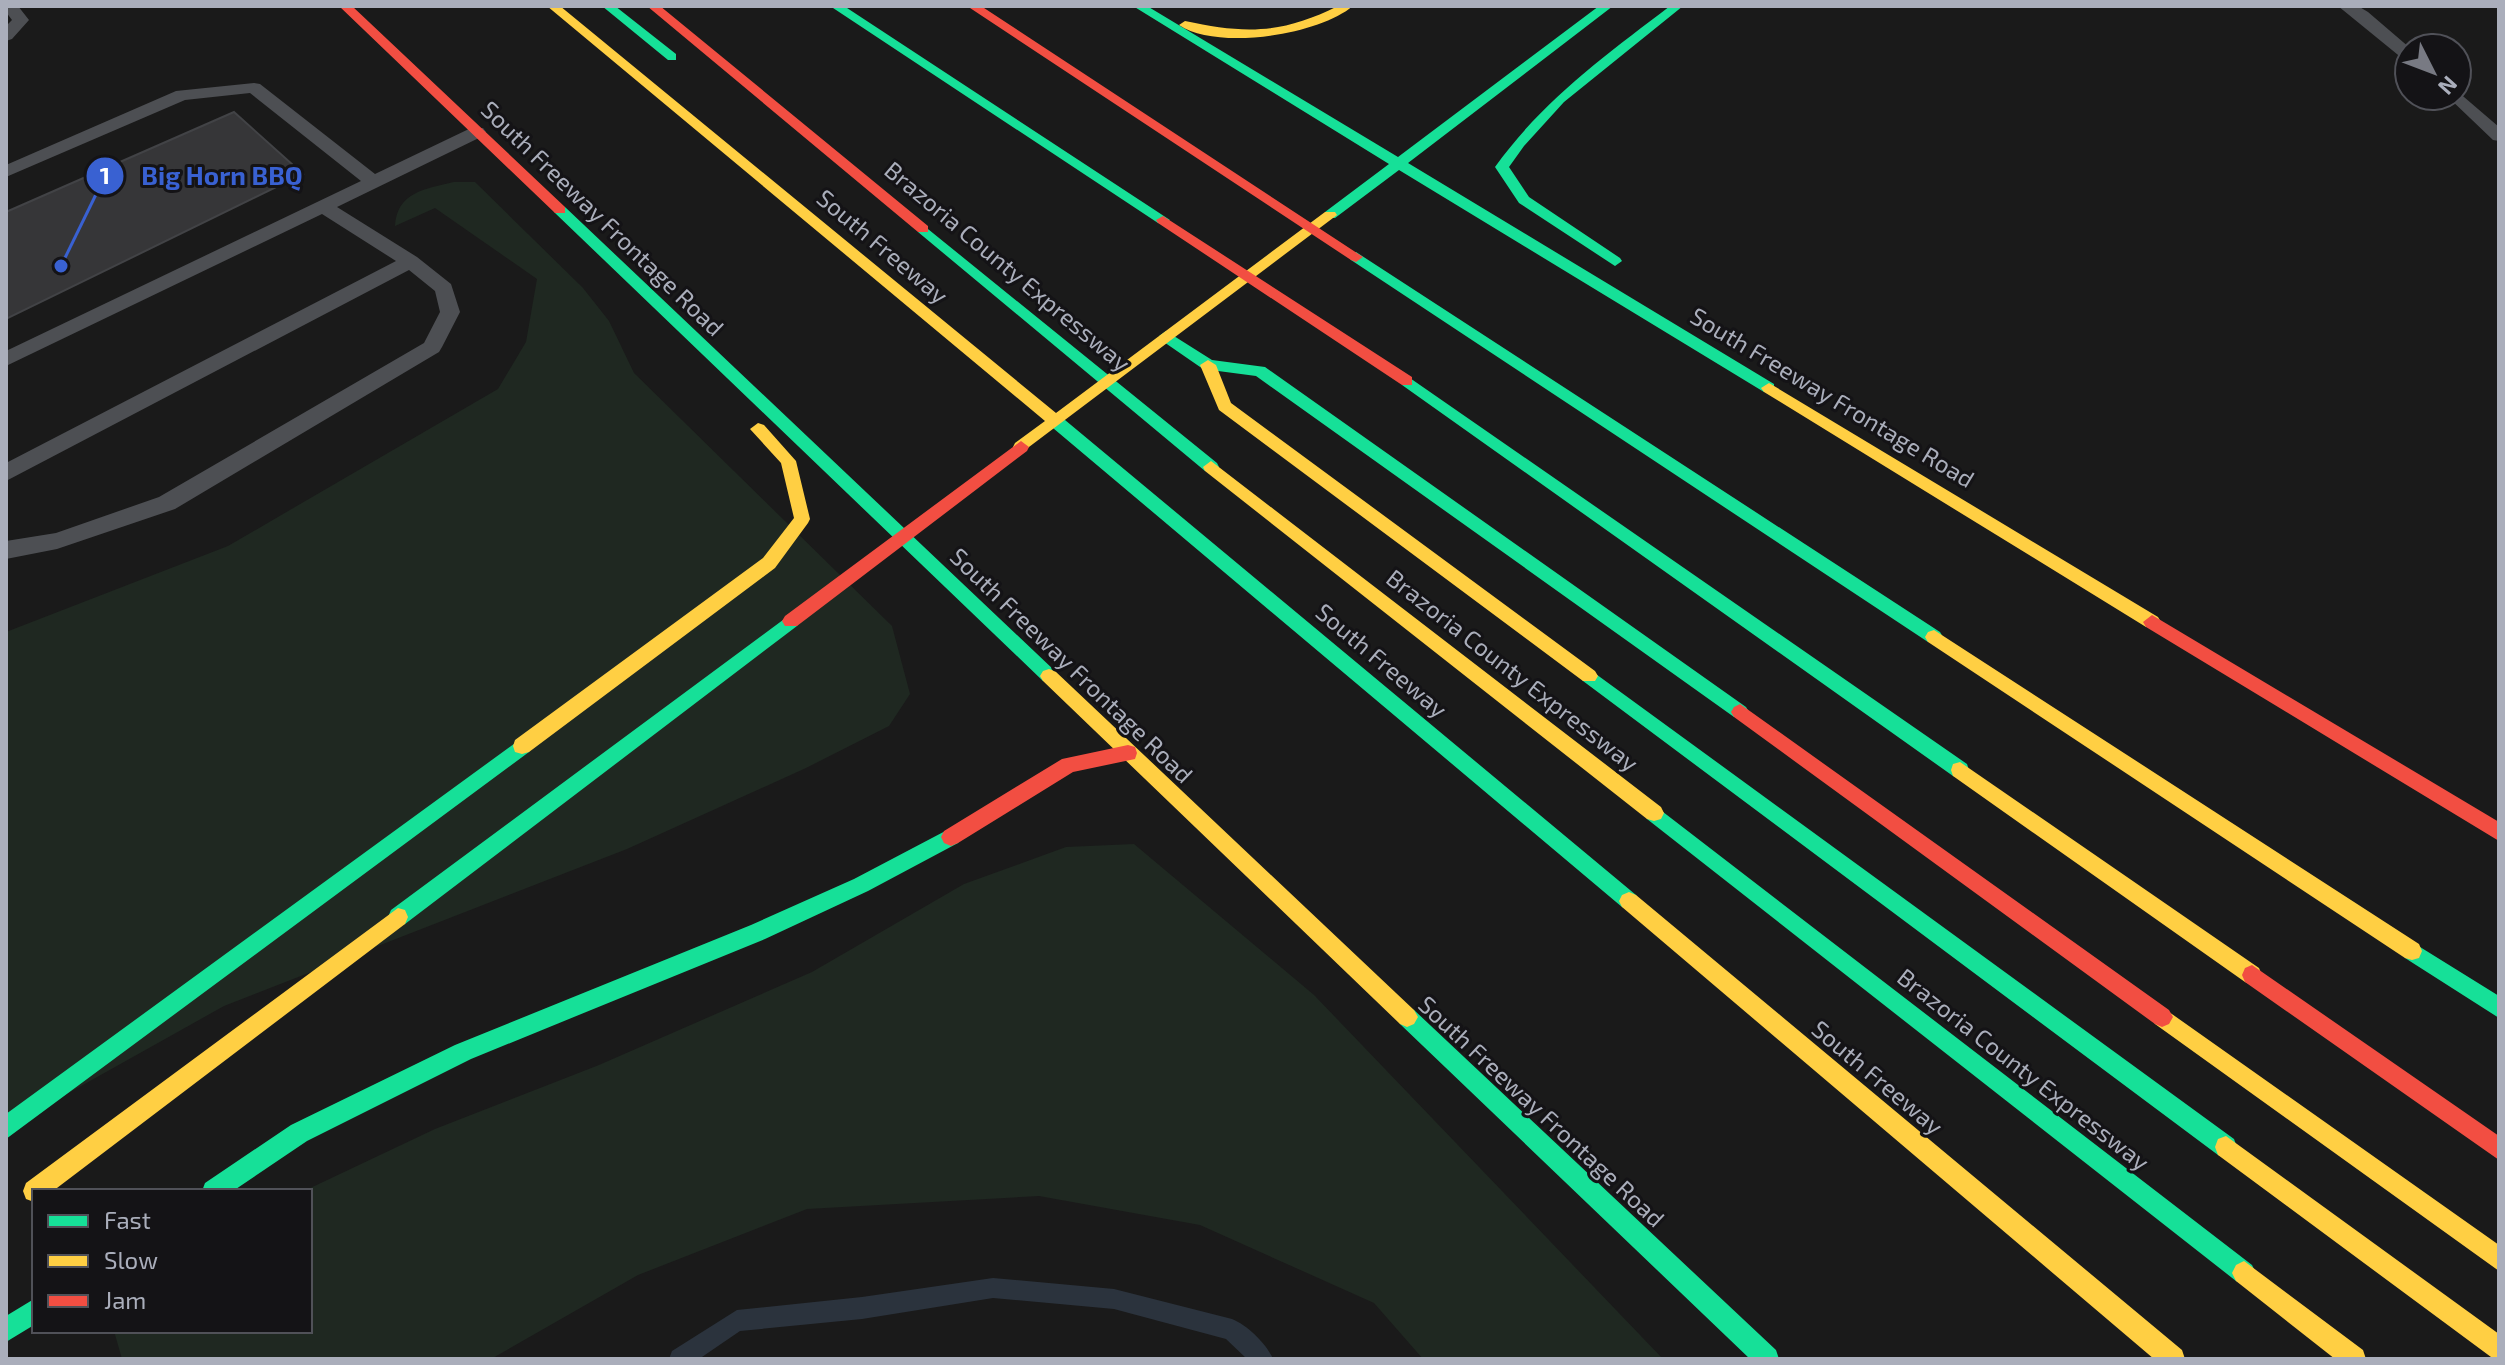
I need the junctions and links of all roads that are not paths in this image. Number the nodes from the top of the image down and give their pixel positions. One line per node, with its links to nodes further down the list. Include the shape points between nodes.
1 (9, 6): 15 (lane, via 21,20)
2 (345, 6): 22 (main road, South Freeway Frontage Road)
3 (553, 6): 53 (main road, South Freeway, via 1261,591)
4 (608, 6): 18 (main road)
5 (653, 6): 21 (main road, Brazoria County Expressway)
6 (836, 6): 17 (main road)
7 (868, 6): 17 (main road)
8 (973, 6): 41 (main road)
9 (1139, 6): 14 (main road, South Freeway Frontage Road)
10 (1347, 6): 14 (main road, via 1296,30 1267,35 1214,32)
11 (1607, 6): 30 (main road)
12 (1677, 6): 28 (main road, via 1562,97 1522,136 1502,167 1524,200)
13 (2346, 6): 16 (lane)
14 (1159, 18): 36 (main road, South Freeway Frontage Road)
15 (6, 36)
16 (2393, 42)
17 (906, 52): 43 (main road, via 1395,373)
18 (686, 67)
19 (712, 80): 21 (main road)
20 (2473, 112): 23 (lane)
21 (791, 120): 54 (main road, Brazoria County Expressway, via 1211,467)
22 (477, 132): 25 (lane); 29 (main road, South Freeway Frontage Road)
23 (2499, 136)
24 (6, 172): 25 (lane, via 182,95 254,88)
25 (373, 182): 26 (lane)
26 (323, 206): 27 (lane); 32 (lane)
27 (410, 261): 37 (lane); 38 (lane, via 444,288 450,312 432,347 167,503 57,541)
28 (1628, 269)
29 (642, 290): 31 (main road); 39 (main road, South Freeway Frontage Road)
30 (1166, 336): 33 (main road); 44 (main road)
31 (675, 348)
32 (6, 359)
33 (1208, 365): 48 (main road, via 1260,371); 51 (main road, via 1224,406 1235,415)
34 (1767, 366): 36 (main road)
35 (749, 419): 42 (main road, via 788,461 802,519 769,563)
36 (1843, 433): 40 (main road, South Freeway Frontage Road)
37 (6, 473)
38 (6, 550)
39 (1128, 753): 45 (main road, via 1069,765 861,885 463,1052 299,1133); 52 (main road, South Freeway Frontage Road)
40 (2499, 832)
41 (2499, 1008)
42 (6, 1128)
43 (2499, 1149)
44 (37, 1189)
45 (216, 1189)
46 (32, 1192): 47 (main road)
47 (15, 1205)
48 (2499, 1259)
49 (32, 1312): 50 (main road)
50 (6, 1330)
51 (2499, 1349)
52 (1767, 1359)
53 (2173, 1359)
54 (2354, 1359)

